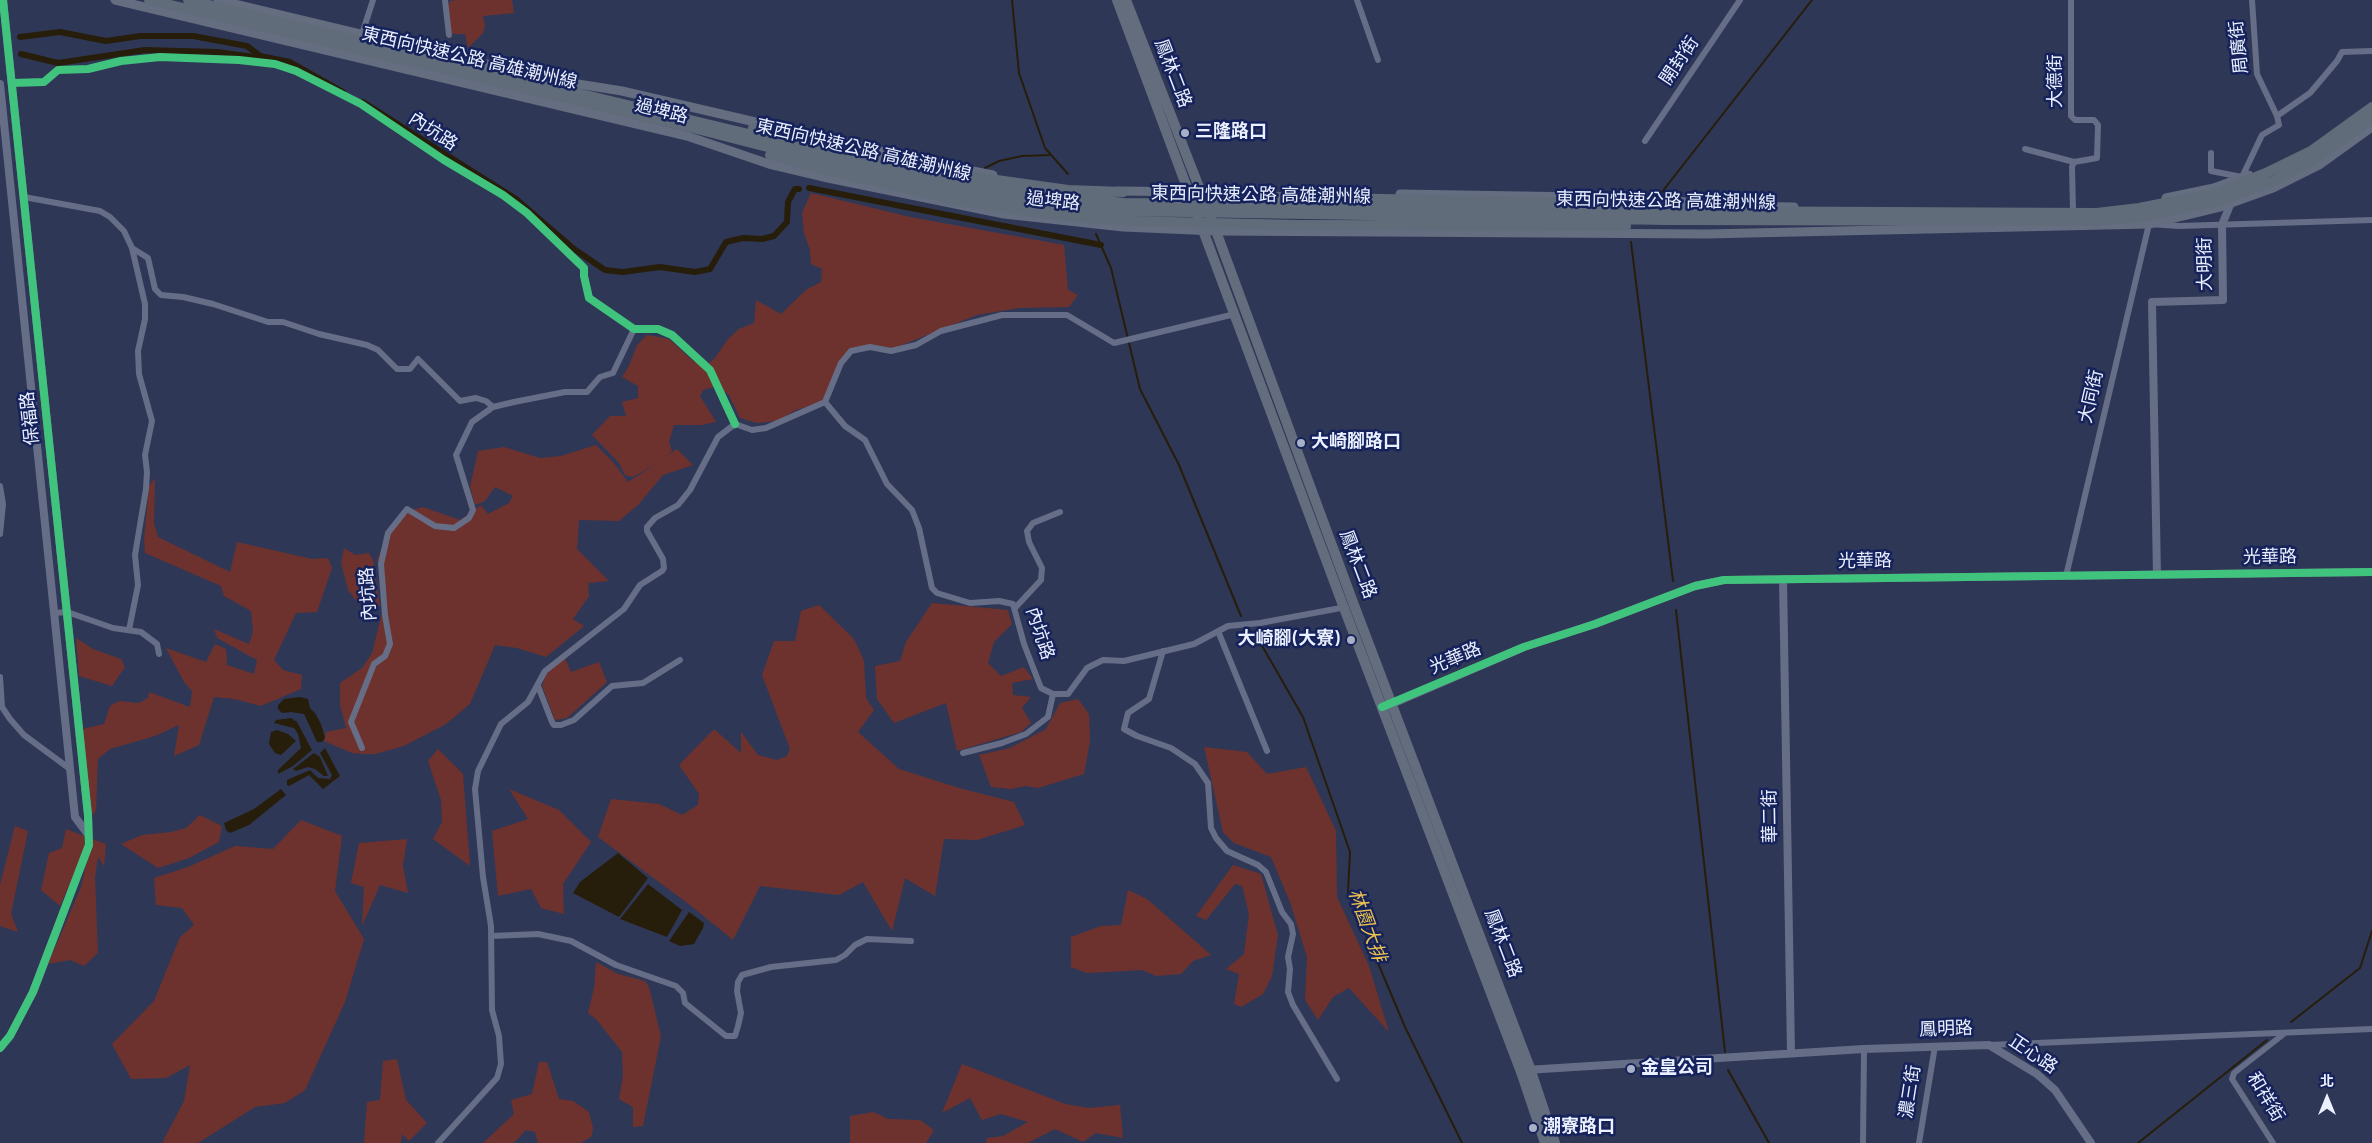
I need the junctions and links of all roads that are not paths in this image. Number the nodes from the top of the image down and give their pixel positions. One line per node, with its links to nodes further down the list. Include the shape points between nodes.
1 (3, 0): 14 (street, 保福路)
2 (115, 0): 43 (main road, 過埤路, via 660,129 770,164 923,199 1004,214 1124,227)
3 (149, 0): 27 (highway, 東西向快速公路 高雄潮州線)
4 (188, 0): 21 (highway, 東西向快速公路 高雄潮州線)
5 (218, 0): 15 (main road, 過埤路)
6 (373, 0): 15 (street)
7 (445, 0): 16 (street)
8 (1117, 0): 34 (main road, 鳳林二路)
9 (1126, 0): 34 (main road, 鳳林二路)
10 (1357, 0): 18 (street)
11 (1740, 0): 28 (street, 開封街)
12 (2071, 0): 31 (street, 大德街, via 2071,116 2075,120 2094,120 2098,125 2097,158)
13 (2252, 0): 24 (street, 周廣街, via 2257,74)
14 (3, 27): 19 (street, 保福路)
15 (362, 34): 33 (main road, 過埤路, via 553,80 622,91 922,161 1008,178)
16 (449, 35)
17 (2372, 51): 24 (street, 大明街, via 2342,52 2310,93)
18 (1378, 60)
19 (12, 83): 35 (street, 保福路); 47 (street, 內坑路, via 44,82 58,70 88,69 160,57 215,58 286,66 361,104 503,195 584,268 589,298)
20 (0, 84): 61 (street, 保福路)
21 (551, 86): 33 (highway, via 692,114 921,167 1068,190); 38 (highway, 東西向快速公路 高雄潮州線, via 920,175 1058,197 1124,203)
22 (2372, 101): 32 (main road, 過埤路, via 2310,147)
23 (2372, 107): 38 (highway, 東西向快速公路 高雄潮州線, via 2312,150 2266,174 2216,193 2138,208 2060,214)
24 (2277, 116): 32 (street, 大明街, via 2278,125 2262,135)
25 (2372, 118): 39 (highway, 東西向快速公路 高雄潮州線, via 2316,159 2271,182 2218,201 2141,217 2060,222)
26 (2372, 127): 36 (main road, via 2319,164 2274,188)
27 (688, 128): 39 (highway, 東西向快速公路 高雄潮州線, via 965,193 1124,212); 43 (highway, via 829,171 964,202 1004,209)
28 (1646, 141)
29 (2025, 149): 31 (street)
30 (2211, 153): 32 (street, via 2211,171)
31 (2074, 162): 37 (street)
32 (2242, 177): 36 (street, 大明街); 37 (main road, 過埤路, via 2214,188 2137,204)
33 (1123, 192): 34 (main road, 過埤路)
34 (1195, 192): 37 (main road, 過埤路, via 1644,198 1726,206); 38 (highway, via 1222,196 1575,202); 43 (main road, 鳳林二路); 44 (main road, 鳳林二路)
35 (24, 197): 45 (street, via 100,211 124,231); 60 (street, 保福路)
36 (2231, 203): 41 (main road); 42 (street, 大明街)
37 (2073, 210)
38 (1723, 211)
39 (1803, 220): 44 (highway, via 1661,226)
40 (2372, 220): 42 (street)
41 (2149, 224): 42 (street); 44 (main road, via 1707,234); 56 (street, 大同街)
42 (2222, 225): 55 (street, 大明街, via 2223,300 2152,302)
43 (1202, 226): 44 (highway); 46 (main road, 鳳林二路)
44 (1214, 227): 58 (main road, 鳳林二路)
45 (132, 248): 49 (street, via 148,258 154,289 161,295 213,304 268,322 283,322 367,345 378,350 398,369 410,369 418,359 460,401 476,398); 62 (street, via 144,304 138,351 139,374 152,421 144,455 146,489 136,546 138,586)
46 (1235, 314): 48 (street, via 1114,343 1067,314 1002,315 941,331 916,345 891,351 870,347 851,351 841,362); 58 (main road, 鳳林二路)
47 (634, 329): 49 (street, 內坑路, via 613,373 600,377 587,392 566,392); 50 (street, via 658,330 672,335 710,370)
48 (825, 402): 50 (street, via 766,428 752,430); 59 (street, 內坑路, via 845,426 865,440 887,484 912,510 932,588 937,593 970,603 999,601 1013,604)
49 (493, 407): 72 (street, 內坑路, via 472,422 456,455 473,510 469,518 454,528 435,526 407,509 388,533 381,564 390,644 385,656 374,664 351,722)
50 (735, 424): 68 (street, via 718,437 690,490 678,505 655,518 647,527 663,559 662,571 640,584 624,609 545,671)
51 (0, 486): 53 (street, via 3,504)
52 (1060, 512): 59 (street, via 1032,523 1027,531 1042,568 1041,580)
53 (0, 534)
54 (2372, 572): 55 (street, 光華路)
55 (2157, 575): 56 (street, 光華路)
56 (2066, 576): 57 (street, 光華路)
57 (1783, 579): 70 (street, 光華路, via 1740,578 1695,586 1524,647); 85 (street, 華二街)
58 (1349, 606): 63 (street, via 1228,626); 70 (main road, 鳳林二路); 71 (main road, 鳳林二路)
59 (1015, 608): 69 (street, 內坑路, via 1024,644 1041,688)
60 (67, 612): 61 (street); 62 (street, via 113,628); 76 (street, 保福路, via 88,815)
61 (54, 613): 75 (street, 保福路)
62 (129, 630): 65 (street, via 150,637 157,644)
63 (1218, 631): 64 (street, via 1194,644); 73 (street)
64 (1163, 651): 69 (street, via 1124,661 1103,660 1088,668 1068,694); 87 (street, via 1149,699 1128,713 1124,729 1171,748 1195,764 1208,784 1211,828 1216,838 1227,851 1266,872 1293,934 1288,956 1288,992)
65 (159, 654)
66 (680, 660): 68 (street, via 643,683 612,686 574,720 560,725 552,722)
67 (0, 678): 75 (street, via 2,707 10,719 24,735)
68 (538, 686): 77 (street, via 528,702 501,724 475,784)
69 (1053, 694): 74 (street, via 1048,717 1026,734)
70 (1393, 704): 71 (street, 光華路); 86 (main road, 鳳林二路)
71 (1382, 707): 86 (main road, 鳳林二路)
72 (362, 748)
73 (1268, 751)
74 (962, 753)
75 (70, 769): 76 (street, 保福路, via 75,817)
76 (87, 833): 83 (street, via 88,852 33,992 10,1036)
77 (491, 936): 78 (street, via 538,934 571,941 616,965 676,986 683,993 685,1004 726,1036 734,1036 738,1026 741,1012 737,991 742,975 771,967 836,960 867,940); 88 (street, via 492,1010 501,1052 499,1074)
78 (911, 941)
79 (2372, 1029): 80 (street, 鳳明路)
80 (2285, 1033): 81 (street, 鳳明路); 94 (street, 和祥街, via 2234,1073 2232,1079)
81 (1989, 1045): 82 (street, 鳳明路); 93 (street, 正心路, via 2037,1074 2055,1090)
82 (1935, 1046): 84 (street, 鳳明路); 92 (street, 濃三街)
83 (0, 1048)
84 (1864, 1049): 85 (street, 鳳明路); 91 (street)
85 (1791, 1053): 86 (street, 鳳明路)
86 (1526, 1070): 89 (main road, 鳳林二路); 90 (main road, 鳳林二路)
87 (1337, 1079)
88 (438, 1143)
89 (1544, 1143)
90 (1555, 1143)
91 (1863, 1143)
92 (1919, 1143)
93 (2091, 1143)
94 (2274, 1143)

